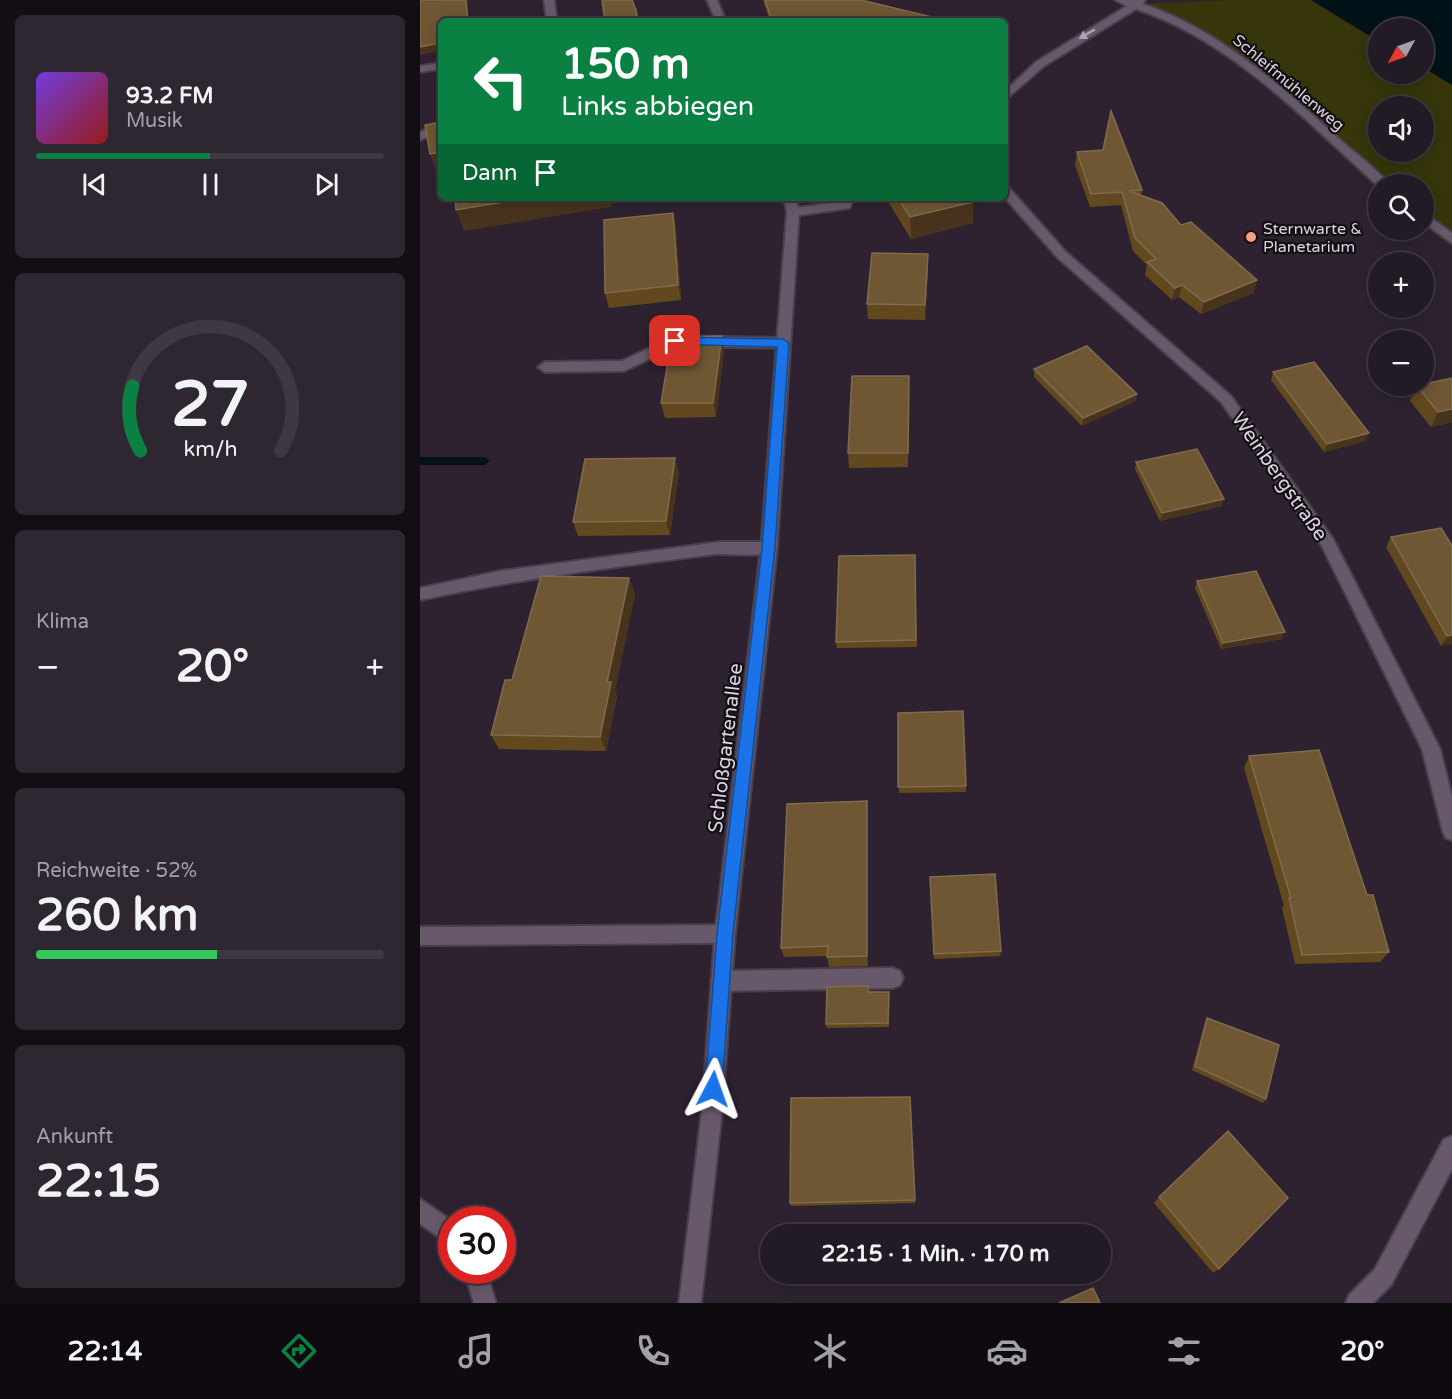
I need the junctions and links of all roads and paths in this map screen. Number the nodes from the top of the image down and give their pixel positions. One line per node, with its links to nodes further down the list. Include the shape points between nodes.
1 (549, 0): 5 (street)
2 (712, 0): 6 (street)
3 (1120, 0): 4 (street, Schleifmühlenweg)
4 (1140, 2): 9 (street, one-way to 9, via 1040,64); 12 (street, Schleifmühlenweg, via 1218,45)
5 (552, 18)
6 (720, 18)
7 (438, 66): 8 (street)
8 (420, 69)
9 (1008, 94)
10 (438, 128): 11 (street)
11 (420, 137)
12 (1371, 174)
13 (1008, 194): 22 (street, Weinbergstraße, via 1062,255 1226,399 1328,543 1431,749)
14 (847, 201): 15 (street, via 846,206)
15 (791, 205): 18 (street, Schloßgartenallee)
16 (1434, 225): 17 (street)
17 (1452, 239)
18 (783, 343): 19 (street, via 675,341 624,366); 20 (street, Schloßgartenallee)
19 (545, 367)
20 (769, 548): 21 (street, via 707,549 500,578); 23 (street, Schloßgartenallee)
21 (420, 594)
22 (1452, 832)
23 (725, 934): 24 (street); 26 (street, Schloßgartenallee)
24 (420, 936)
25 (893, 978): 26 (street)
26 (721, 981): 32 (street, Schloßgartenallee, via 712,1110)
27 (1452, 1147): 33 (street, via 1383,1277)
28 (420, 1210): 29 (street)
29 (438, 1224)
30 (479, 1284): 31 (street)
31 (485, 1303)
32 (690, 1303)
33 (1357, 1303)

